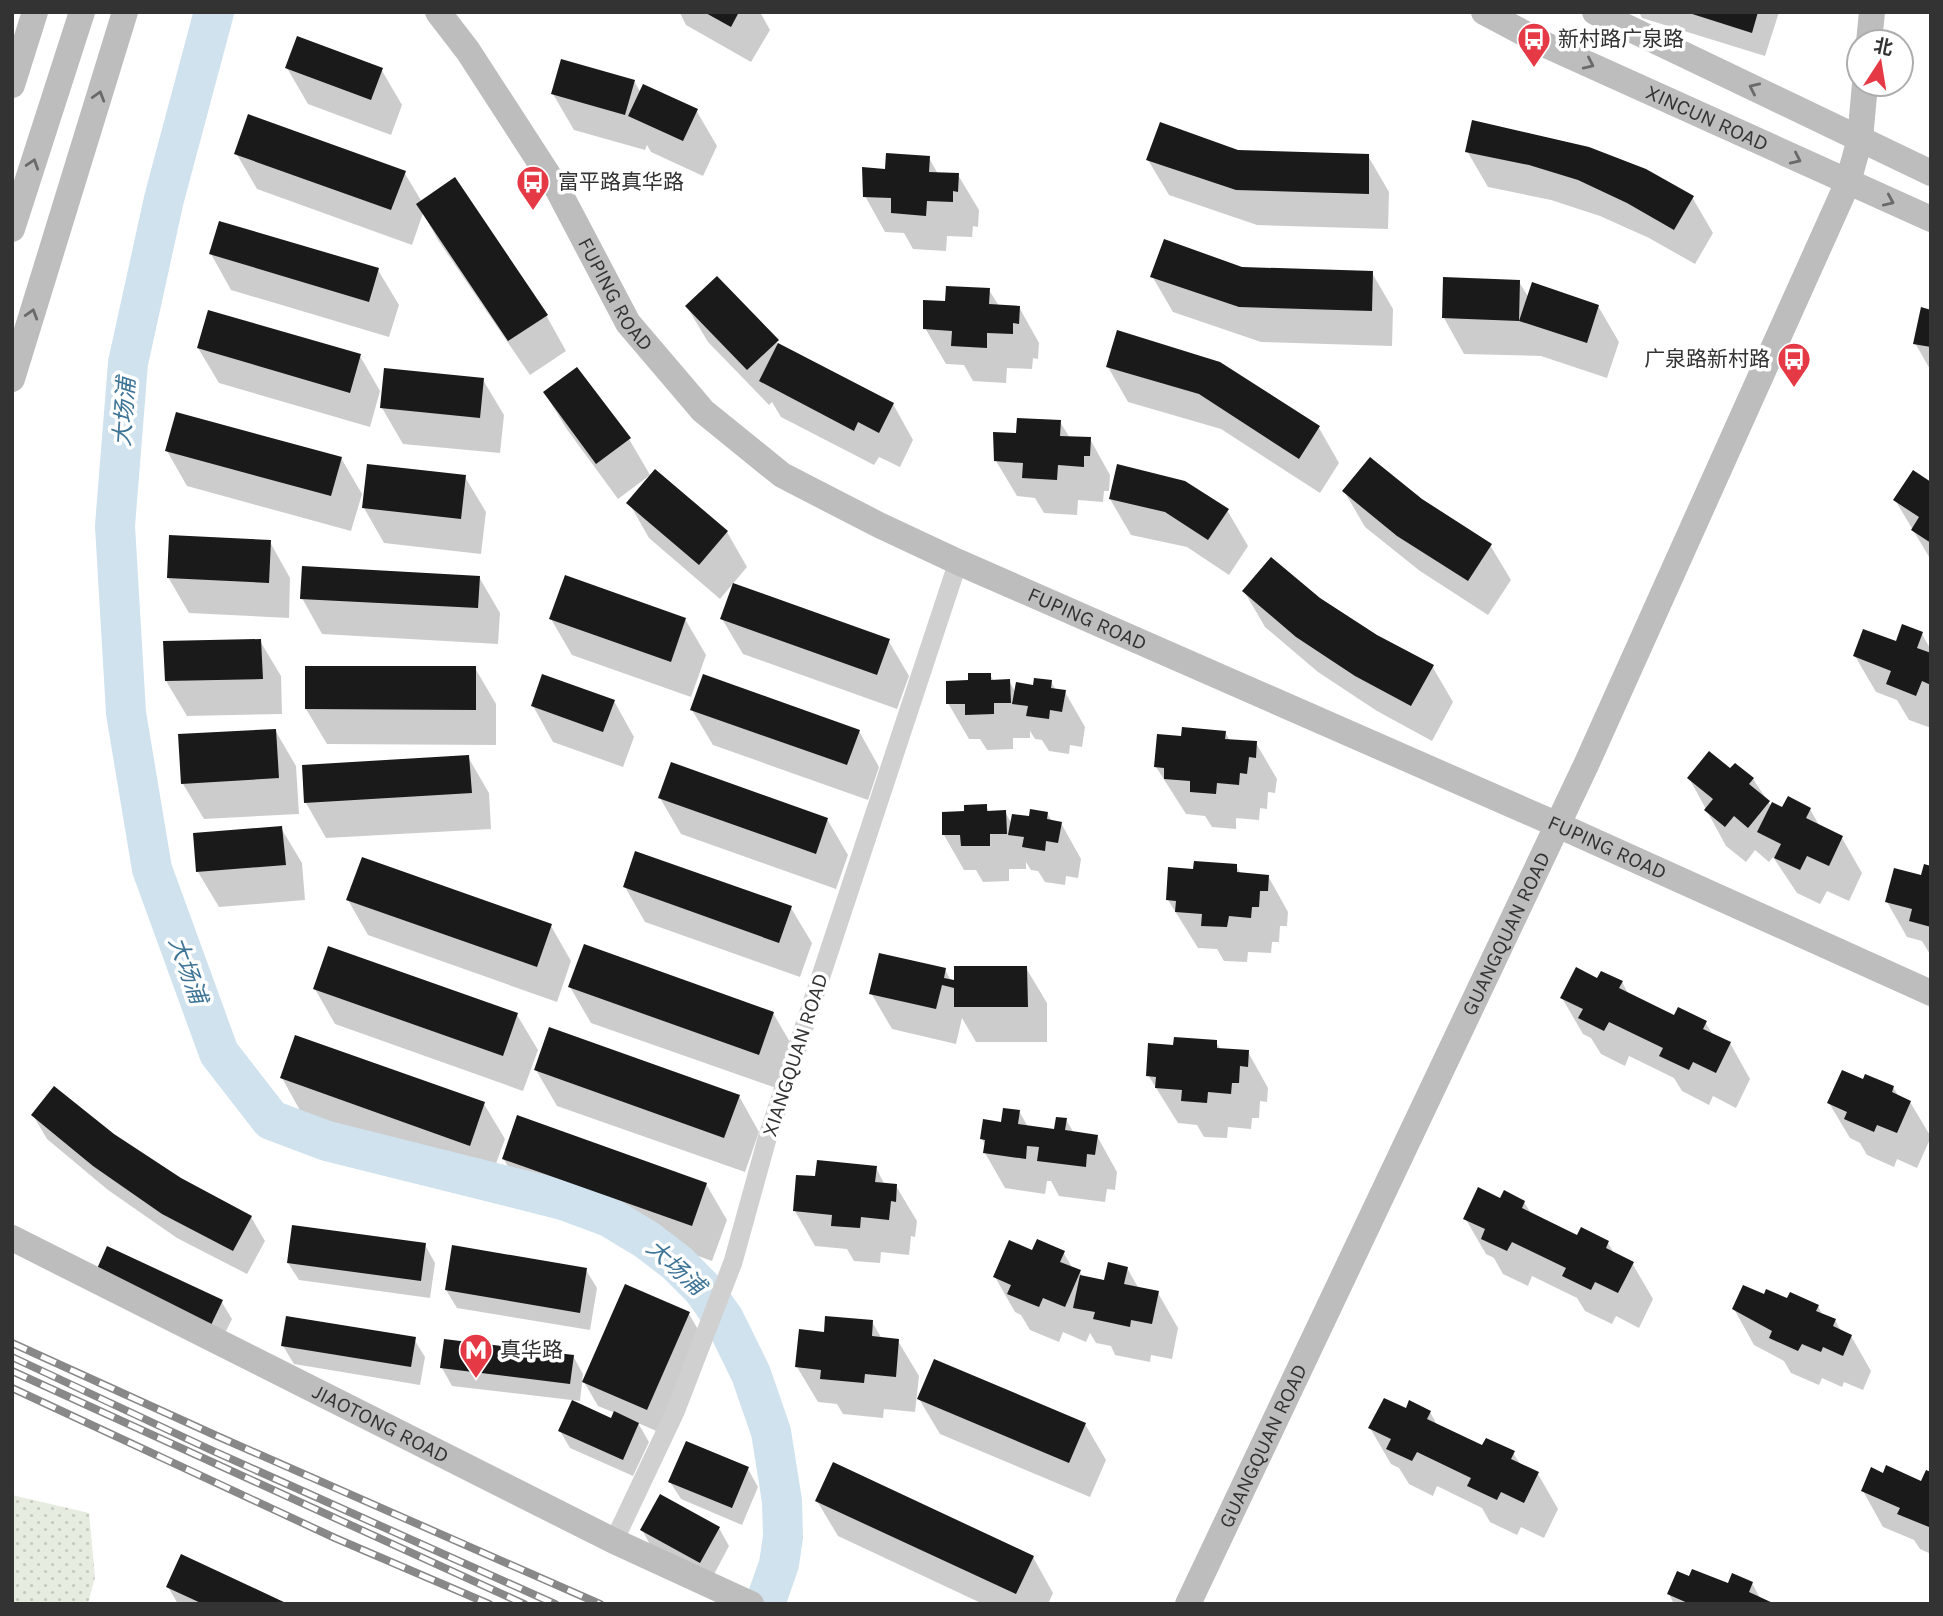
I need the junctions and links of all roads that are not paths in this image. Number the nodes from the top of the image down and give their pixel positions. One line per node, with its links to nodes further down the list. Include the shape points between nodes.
1 (35, 12): 7 (street)
2 (82, 12): 13 (street, one-way to 2)
3 (125, 12): 14 (street, one-way to 3)
4 (438, 12): 15 (street, FUPING ROAD, via 558,190 628,323 703,411 782,475)
5 (1484, 12): 11 (street, XINCUN ROAD, one-way to 11, via 1548,46)
6 (1595, 12): 9 (street, one-way to 6)
7 (12, 85)
8 (1864, 98): 9 (street, GUANGQUAN ROAD)
9 (1860, 139): 10 (street); 11 (street, GUANGQUAN ROAD)
10 (1931, 173)
11 (1848, 182): 12 (street, XINCUN ROAD, one-way to 12); 16 (street, GUANGQUAN ROAD)
12 (1931, 219)
13 (12, 229)
14 (12, 379)
15 (958, 562): 16 (street, FUPING ROAD); 19 (street, XIANGQUAN ROAD, via 767,1139 723,1290 656,1454)
16 (1558, 825): 17 (street, FUPING ROAD); 21 (street, GUANGQUAN ROAD)
17 (1931, 993)
18 (12, 1238): 19 (street, JIAOTONG ROAD)
19 (614, 1541): 20 (street, JIAOTONG ROAD)
20 (748, 1603)
21 (1188, 1604)

